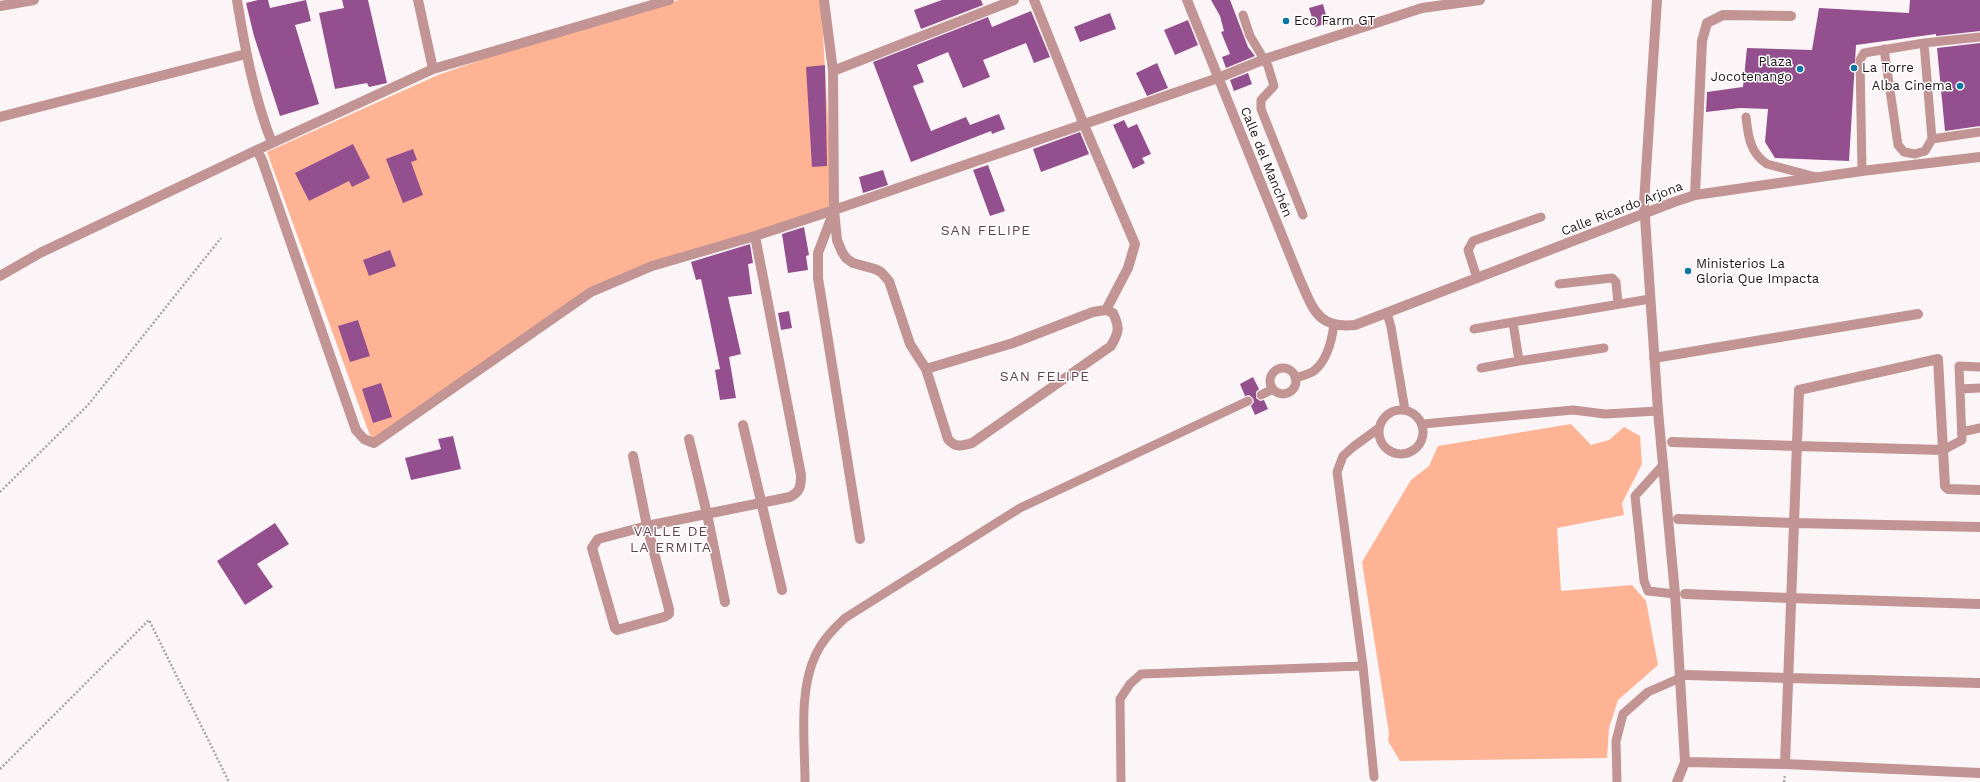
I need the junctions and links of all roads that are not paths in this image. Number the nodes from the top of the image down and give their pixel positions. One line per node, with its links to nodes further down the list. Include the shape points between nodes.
1 (34, 0): 11 (street)
2 (237, 0): 17 (street)
3 (418, 0): 19 (street)
4 (669, 0): 19 (street)
5 (824, 0): 20 (street)
6 (1014, 0): 20 (street)
7 (1034, 0): 24 (street)
8 (1187, 0): 21 (street, Calle del Manchén)
9 (1480, 0): 18 (street, via 1422,8)
10 (1657, 0): 34 (street)
11 (0, 6)
12 (1243, 15): 18 (lane, via 1250,36)
13 (1791, 16): 32 (street, via 1723,15 1706,23 1702,41)
14 (1980, 37): 15 (lane)
15 (1924, 43): 16 (lane); 26 (lane)
16 (1884, 49): 26 (lane, via 1898,145 1904,152 1915,154 1925,151); 30 (lane, via 1864,53 1860,60)
17 (246, 54): 22 (street); 27 (street)
18 (1265, 60): 21 (street); 35 (lane, via 1274,86 1261,100 1261,109)
19 (433, 69): 27 (street)
20 (833, 71): 33 (street)
21 (1218, 78): 24 (street); 47 (street, Calle del Manchén, via 1300,280 1317,314)
22 (0, 117)
23 (1746, 117): 31 (lane, via 1750,141 1762,161)
24 (1084, 125): 33 (street); 43 (street, via 1135,244 1128,268)
25 (1980, 132): 26 (lane)
26 (1932, 139)
27 (272, 143): 28 (street)
28 (257, 150): 37 (street, via 356,430 364,439 374,443 591,292 652,266); 38 (street, via 40,253)
29 (1980, 156): 30 (street, Calle Ricardo Arjona)
30 (1862, 171): 31 (street, Calle Ricardo Arjona)
31 (1818, 178): 32 (street, Calle Ricardo Arjona)
32 (1695, 196): 34 (street, Calle Ricardo Arjona)
33 (834, 210): 37 (street); 54 (street, via 837,240 842,252 853,263 882,272 889,281 910,344); 81 (street, via 818,253 818,278)
34 (1645, 214): 39 (street, Calle Ricardo Arjona); 41 (street)
35 (1303, 215)
36 (1542, 217): 39 (lane, via 1473,241 1468,250)
37 (756, 236): 75 (street, via 801,476 801,486 797,493)
38 (0, 276)
39 (1477, 278): 44 (street, Calle Ricardo Arjona)
40 (1559, 284): 42 (lane, via 1612,278 1616,282)
41 (1650, 299): 42 (lane); 50 (street)
42 (1618, 304): 46 (lane)
43 (1106, 310): 54 (street, via 1092,312 1013,343); 54 (street, via 1113,313 1119,325 1117,336 1111,346 972,444 961,446 952,444 948,439)
44 (1387, 313): 47 (street, Calle Ricardo Arjona, via 1355,325); 61 (lane)
45 (1918, 314): 50 (street)
46 (1513, 322): 48 (lane); 51 (lane)
47 (1334, 324): 55 (lane, via 1330,346 1321,363 1315,371)
48 (1474, 329)
49 (1604, 348): 51 (lane)
50 (1654, 358): 62 (street)
51 (1519, 361): 53 (lane)
52 (1980, 367): 58 (lane, via 1959,366)
53 (1481, 368)
54 (926, 370)
55 (1295, 378): 57 (lane, via 1294,388 1288,393 1280,393); 57 (lane, via 1289,369 1275,370 1270,376)
56 (1980, 388): 58 (lane)
57 (1273, 389): 59 (lane)
58 (1960, 389): 67 (lane)
59 (1261, 394)
60 (1248, 402): 95 (lane, via 1020,508 845,618 820,646 808,674 805,697)
61 (1405, 410): 63 (lane, via 1416,415); 65 (lane, via 1394,411 1384,418)
62 (1658, 411): 63 (lane, via 1605,414 1573,410); 73 (street)
63 (1423, 424): 65 (lane, via 1424,436 1419,446 1409,453 1398,454 1387,450 1380,440)
64 (743, 425): 75 (street)
65 (1379, 428): 87 (lane, via 1343,456 1337,472)
66 (1980, 428): 67 (lane)
67 (1962, 432): 71 (lane, via 1961,441)
68 (689, 439): 76 (street)
69 (1672, 442): 70 (street)
70 (1797, 446): 71 (street); 71 (street, via 1799,390 1936,358 1939,361); 78 (street)
71 (1943, 450): 74 (street, via 1946,488)
72 (633, 456): 79 (street)
73 (1663, 465): 83 (street); 83 (lane, via 1635,496 1644,581 1648,591)
74 (1980, 490)
75 (762, 503): 76 (street); 82 (street)
76 (707, 514): 79 (street); 85 (street)
77 (1678, 519): 78 (street)
78 (1794, 523): 80 (street); 84 (street)
79 (647, 526): 79 (street, via 669,614 617,630 592,548 598,539)
80 (1980, 527)
81 (860, 539)
82 (782, 590)
83 (1680, 594): 84 (street); 88 (street)
84 (1790, 598): 86 (street); 89 (street)
85 (725, 602)
86 (1980, 604)
87 (1363, 666): 94 (lane); 96 (lane, via 1141,674 1120,699)
88 (1683, 677): 89 (street); 91 (street); 97 (lane, via 1648,692 1624,714 1616,741)
89 (1788, 678): 90 (street); 92 (street)
90 (1980, 683)
91 (1685, 762): 92 (street); 98 (street)
92 (1785, 764): 93 (street)
93 (1980, 773)
94 (1374, 777)
95 (805, 782)
96 (1121, 782)
97 (1617, 782)
98 (1677, 782)

